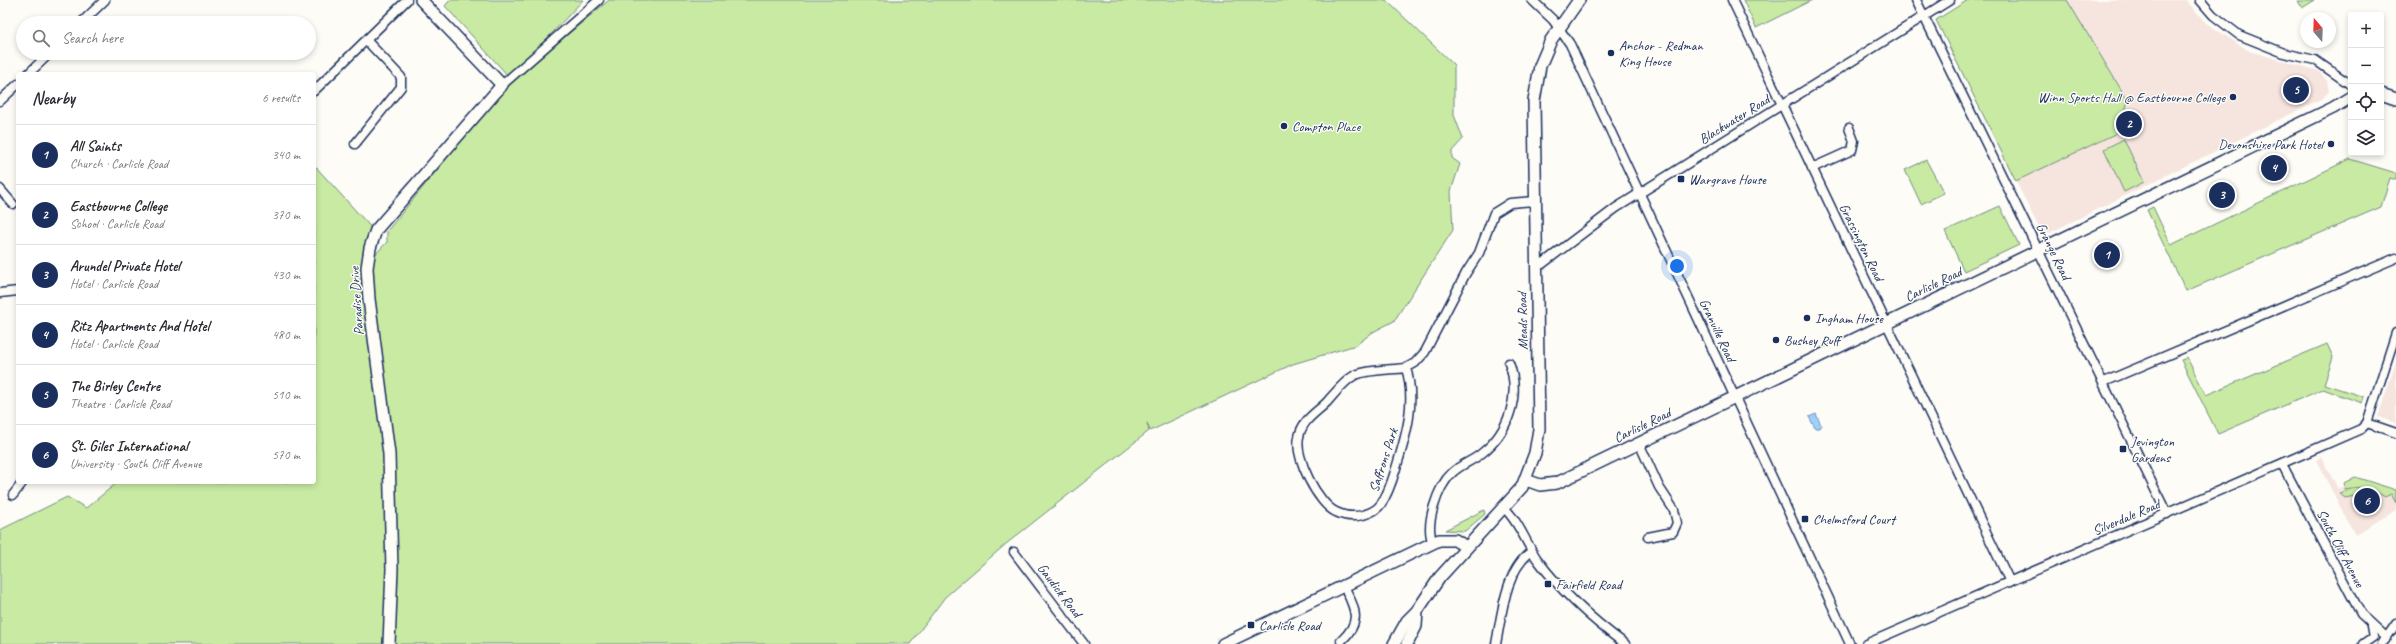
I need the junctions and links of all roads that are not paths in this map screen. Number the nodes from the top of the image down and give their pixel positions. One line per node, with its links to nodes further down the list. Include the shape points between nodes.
1 (105, 0): 11 (street)
2 (407, 0): 14 (street)
3 (421, 0): 18 (street)
4 (599, 0): 18 (street, Paradise Drive)
5 (1532, 0): 13 (street, Granville Road)
6 (1579, 0): 13 (street, Meads Road)
7 (1732, 0): 25 (street, Grassington Road)
8 (1916, 0): 12 (street, Grange Road)
9 (1950, 0): 12 (street, Blackwater Road)
10 (2200, 0): 17 (street, via 2213,15 2239,35 2284,53 2316,60)
11 (88, 16)
12 (1924, 16): 25 (street, Blackwater Road); 33 (street, Grange Road)
13 (1560, 28): 30 (street, Granville Road, via 1574,50); 31 (street, Meads Road, via 1551,40 1540,66 1534,101)
14 (367, 41): 20 (street); 27 (street, via 401,77 401,87)
15 (43, 60): 16 (street)
16 (30, 72)
17 (2350, 84)
18 (502, 85): 65 (street, Paradise Drive, via 376,230 370,248 367,268 369,299 389,454 392,569)
19 (16, 86): 24 (street)
20 (316, 89)
21 (2384, 95): 23 (street)
22 (2348, 99): 33 (street, Carlisle Road)
23 (2396, 99)
24 (0, 102)
25 (1782, 104): 28 (street, Grassington Road); 30 (street, Blackwater Road)
26 (1849, 128): 28 (street, via 1854,141 1852,150)
27 (355, 144)
28 (1812, 168): 38 (street, Grassington Road)
29 (0, 189): 32 (street)
30 (1640, 193): 35 (street, Blackwater Road, via 1609,212 1542,264); 43 (street, Granville Road)
31 (1534, 202): 35 (street, Meads Road); 41 (street, via 1510,203 1494,213 1479,253 1424,352)
32 (13, 204)
33 (2038, 249): 38 (street, Carlisle Road); 42 (street, Grange Road)
34 (2396, 258): 42 (street)
35 (1536, 265): 48 (street, Meads Road, via 1539,429 1536,453)
36 (16, 291): 37 (street)
37 (0, 293)
38 (1886, 323): 43 (street, Carlisle Road); 58 (street, Grassington Road)
39 (2396, 333): 44 (street)
40 (1509, 363): 54 (street, via 1516,387 1511,410 1493,443 1483,453 1452,473 1445,482 1429,521 1428,529)
41 (1406, 368): 41 (street, Saffrons Park, via 1412,385 1409,418 1402,450 1385,498 1377,508 1365,514 1351,516 1337,513 1325,503 1307,474 1298,443 1302,429 1309,417 1351,378 1365,372)
42 (2104, 382): 52 (street, Grange Road)
43 (1734, 397): 46 (street, Carlisle Road); 72 (street, Granville Road)
44 (2367, 424): 45 (street); 47 (street, Silverdale Road, via 2353,434)
45 (2396, 433)
46 (1639, 443): 48 (street, Carlisle Road, via 1557,483 1540,485); 53 (street, via 1656,482 1676,517 1673,532)
47 (2282, 464): 52 (street, Silverdale Road); 62 (street, South Cliff Avenue, via 2361,614)
48 (1526, 480): 51 (street, Meads Road)
49 (22, 484): 50 (street)
50 (14, 495)
51 (1504, 508): 55 (street, Meads Road); 56 (street)
52 (2168, 514): 58 (street, Silverdale Road)
53 (1648, 537)
54 (1433, 543): 55 (street, via 1449,539); 59 (street)
55 (1466, 547): 60 (street, Meads Road, via 1428,592)
56 (1532, 551): 70 (street, via 1515,571 1503,608); 71 (street, via 1573,603)
57 (1014, 552): 66 (street, Gaudick Road)
58 (2010, 582): 73 (street, Silverdale Road)
59 (1344, 586): 63 (street, via 1353,604 1355,620 1353,627); 67 (street)
60 (1417, 611): 68 (street, Meads Road, via 1407,620); 69 (street, Meads Road, via 1416,626)
61 (2396, 624): 64 (street)
62 (2372, 626): 64 (street, South Cliff Avenue); 74 (street, via 2373,637)
63 (1341, 641)
64 (2384, 641)
65 (389, 644)
66 (1084, 644)
67 (1223, 644)
68 (1394, 644)
69 (1407, 644)
70 (1496, 644)
71 (1625, 644)
72 (1850, 644)
73 (1866, 644)
74 (2363, 644)

